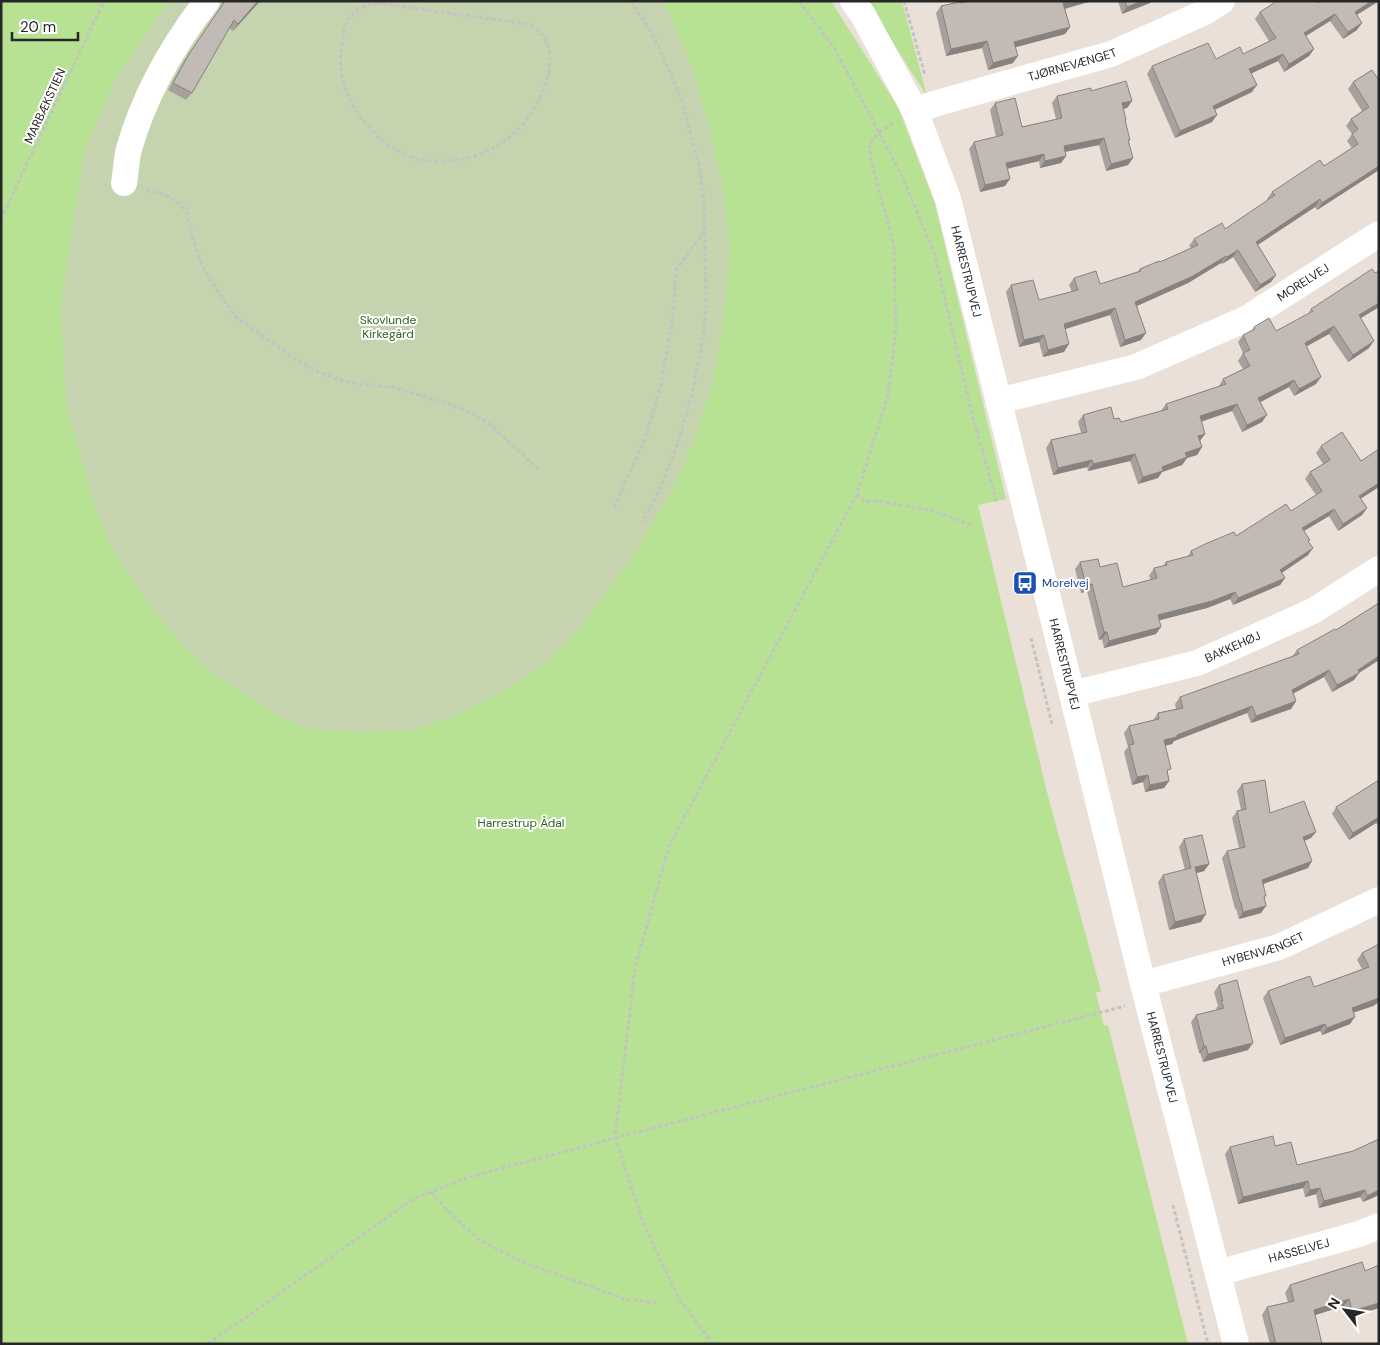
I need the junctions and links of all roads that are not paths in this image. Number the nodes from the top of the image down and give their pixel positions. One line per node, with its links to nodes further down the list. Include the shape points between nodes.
1 (207, 1): 5 (street, via 178,41 156,81 129,151)
2 (853, 1): 4 (street, HARRESTRUPVEJ)
3 (1222, 1): 4 (street, TJØRNEVÆNGET, via 1203,13 1111,54)
4 (924, 107): 7 (street, HARRESTRUPVEJ)
5 (124, 183)
6 (1379, 234): 7 (street, MORELVEJ, via 1246,319 1212,334 1136,367)
7 (998, 401): 9 (street, HARRESTRUPVEJ)
8 (1379, 569): 9 (street, BAKKEHØJ, via 1313,610 1197,662)
9 (1072, 694): 11 (street, HARRESTRUPVEJ)
10 (1379, 900): 11 (street, HYBENVÆNGET, via 1279,947)
11 (1138, 997): 13 (street, HARRESTRUPVEJ)
12 (1379, 1226): 13 (street, HASSELVEJ)
13 (1218, 1272): 14 (street, HARRESTRUPVEJ)
14 (1236, 1344)

